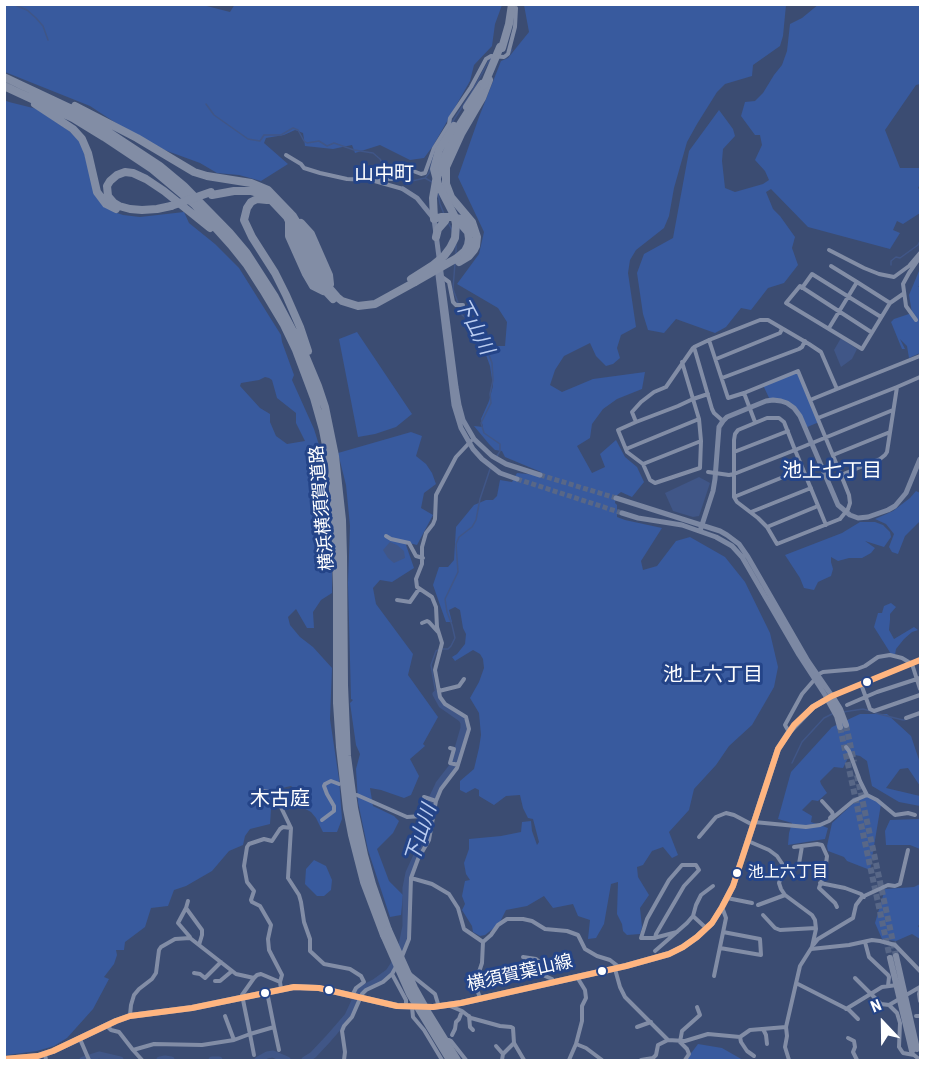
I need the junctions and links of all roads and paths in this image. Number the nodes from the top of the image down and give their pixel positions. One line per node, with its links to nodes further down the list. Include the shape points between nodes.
1 (513, 6): 3 (highway, bridge); 6 (street, via 515,27 508,54 485,60 434,148 425,173 408,169 392,179)
2 (4, 77): 8 (highway, via 103,120 194,172 251,183 268,190); 42 (highway, 横浜横須賀道路, via 107,131 160,166 207,207 261,273 292,327)
3 (485, 84): 10 (highway, via 444,152 434,184); 16 (highway, via 446,166 451,197 471,222 477,237 474,250); 19 (highway, bridge, via 454,126 435,161 438,184 454,215 455,238 444,256)
4 (7, 87): 9 (highway, via 74,129 88,153 97,192 106,204 139,214); 23 (highway, 横浜横須賀道路, via 72,118 152,169 213,224)
5 (286, 155): 6 (street, via 304,168 320,173)
6 (371, 180): 7 (street)
7 (403, 189): 10 (street)
8 (273, 198): 9 (highway, bridge, via 234,190); 11 (highway); 42 (highway, via 251,202 244,220 286,295)
9 (173, 207): 23 (highway, via 142,210 118,206 110,200 107,186 124,172 146,179 164,191 207,225)
10 (433, 218): 12 (highway); 13 (street); 16 (highway, via 452,217 470,226 474,238 471,247); 59 (street, via 454,405 461,428)
11 (293, 221): 21 (highway, via 319,284); 21 (highway, via 311,234 329,275)
12 (445, 221): 13 (highway); 16 (highway, via 460,223 468,232 468,245)
13 (436, 237): 18 (street)
14 (829, 250): 15 (street, via 864,268 894,277)
15 (921, 255): 24 (street, via 903,284)
16 (458, 260): 19 (highway, bridge)
17 (831, 266): 20 (street)
18 (442, 277): 27 (street, via 449,282 453,302); 59 (street, via 459,405)
19 (414, 282): 21 (highway, via 368,305 358,306); 21 (highway, via 376,306 362,309 344,306)
20 (857, 282): 25 (street); 26 (street)
21 (325, 287)
22 (802, 288): 25 (street, via 812,274); 28 (street); 32 (street, via 786,303)
23 (263, 290): 143 (highway, 横浜横須賀道路, via 305,372 328,456 335,522 337,703 344,785 360,866 375,913)
24 (903, 294): 26 (street); 30 (street)
25 (848, 296): 28 (street); 29 (street)
26 (890, 303): 29 (street)
27 (460, 305)
28 (838, 310): 32 (street); 33 (street)
29 (881, 317): 33 (street)
30 (916, 320)
31 (782, 328): 34 (street, via 760,320); 35 (street); 38 (street, via 780,333)
32 (828, 328): 33 (street, via 862,349)
33 (871, 332)
34 (709, 340): 36 (street); 38 (street)
35 (805, 341): 41 (street, via 799,349); 44 (street, via 821,352)
36 (694, 347): 39 (street); 46 (street)
37 (921, 356): 44 (street)
38 (716, 359): 41 (street)
39 (682, 362): 47 (street); 53 (street, via 666,387 654,392 632,412)
40 (921, 377): 43 (street)
41 (722, 378): 45 (street, via 728,398)
42 (318, 386): 143 (highway, 横浜横須賀道路, via 336,456 340,498 345,725 351,785 364,855)
43 (897, 387): 50 (street); 51 (street)
44 (837, 389): 48 (street)
45 (744, 393): 48 (street, via 798,371); 49 (street)
46 (708, 394): 47 (street); 54 (street, via 714,413)
47 (693, 399): 52 (street); 53 (street)
48 (810, 400): 51 (street)
49 (749, 407): 54 (street); 55 (street); 61 (street, via 773,400 787,403 800,416)
50 (893, 410): 57 (street); 58 (street)
51 (818, 418): 58 (street)
52 (699, 419): 60 (street); 62 (street)
53 (636, 422): 62 (street, via 618,430)
54 (723, 422): 81 (street, via 719,428 713,491)
55 (755, 422): 56 (street, via 779,418); 64 (street, via 735,434)
56 (788, 431): 63 (street); 64 (street)
57 (890, 432): 65 (street); 72 (street, via 885,455)
58 (826, 438): 61 (street); 65 (street)
59 (471, 441): 70 (street, via 506,464); 73 (street, via 487,464); 84 (street, via 456,457 435,495 435,519 426,533)
60 (701, 441): 67 (street); 68 (street)
61 (811, 443): 63 (street); 66 (street, via 838,505 858,518 895,506 906,493)
62 (626, 449): 67 (street)
63 (795, 450): 69 (street); 71 (street)
64 (734, 452): 71 (street)
65 (833, 455): 72 (street)
66 (920, 460)
67 (643, 464): 68 (street, via 655,483)
68 (700, 468): 71 (street, bridge)
69 (803, 469): 74 (street); 75 (street)
70 (540, 475)
71 (731, 475): 75 (street)
72 (841, 475): 80 (street, bridge, via 850,503 840,519)
73 (517, 480)
74 (811, 488): 77 (street); 78 (street)
75 (734, 497): 78 (street)
76 (616, 498): 81 (street)
77 (818, 506): 80 (street); 82 (street)
78 (750, 512): 82 (street)
79 (622, 513): 81 (street)
80 (826, 525): 82 (street, via 777,544)
81 (701, 527): 91 (street, via 728,543 742,557)
82 (766, 527)
83 (387, 536): 84 (street, via 409,543 416,556)
84 (423, 558): 85 (street, via 416,579)
85 (419, 589): 86 (street, via 410,602); 88 (street, via 435,601)
86 (397, 600)
87 (422, 623): 88 (street, via 429,622)
88 (439, 632): 96 (street, via 441,649 435,670)
89 (921, 660): 90 (street)
90 (912, 664): 91 (street, via 896,656 881,656 857,669 823,672); 92 (street); 94 (street)
91 (816, 677): 98 (street); 104 (street, via 785,725)
92 (919, 678): 95 (street); 99 (street)
93 (464, 679): 96 (street, via 459,686)
94 (861, 684): 98 (street); 99 (street)
95 (921, 689)
96 (439, 691): 107 (street, via 445,704 463,714 469,729)
97 (921, 695): 99 (street, via 874,711)
98 (829, 697): 103 (main road); 104 (main road, 横須賀葉山線, via 807,712)
99 (866, 697): 100 (street)
100 (847, 705)
101 (921, 713): 102 (street)
102 (906, 718)
103 (843, 726)
104 (789, 732): 117 (main road, 横須賀葉山線, via 778,749)
105 (846, 747): 111 (street)
106 (450, 748): 107 (street, via 454,749 450,763)
107 (455, 764): 114 (street, via 454,773 431,800)
108 (339, 784): 115 (street, via 331,781 324,786 334,806)
109 (263, 791): 118 (street, via 278,799)
110 (357, 795): 114 (street, via 407,817)
111 (867, 795): 113 (street, via 895,814); 116 (street)
112 (822, 801): 116 (street, via 832,812)
113 (915, 815)
114 (430, 817): 125 (street, via 429,840)
115 (322, 820)
116 (829, 821): 117 (street, via 806,827)
117 (753, 823): 119 (street, via 722,814); 120 (main road, 横須賀葉山線)
118 (291, 828): 169 (street, via 280,828 272,841 264,839 249,844 244,866 246,882 254,891 251,900 260,906 271,925 269,950 282,975); 174 (street, via 288,878 299,895 310,951 324,964 350,969 361,976 364,982 356,988)
119 (699, 837)
120 (747, 841): 124 (street, via 774,854 783,865); 130 (main road, 横須賀葉山線)
121 (802, 846): 122 (street); 124 (street, via 799,864 792,872); 126 (street, via 818,844 825,850 825,872)
122 (794, 847)
123 (908, 850): 129 (street, via 900,884 888,885)
124 (783, 872): 128 (street, via 779,886)
125 (411, 878): 146 (street, via 449,894 464,929); 154 (street, via 409,939)
126 (820, 883): 129 (street); 136 (street, via 820,890)
127 (713, 886): 138 (street, via 701,895)
128 (785, 895): 133 (street); 140 (street, via 812,915)
129 (864, 897): 150 (street, via 858,901 853,918 818,939)
130 (727, 898): 132 (street); 135 (main road, 横須賀葉山線)
131 (188, 901): 134 (street)
132 (752, 903)
133 (758, 905)
134 (186, 908): 144 (street, via 178,922); 148 (street, via 202,930)
135 (722, 908): 139 (main road, 横須賀葉山線); 142 (street, via 726,918)
136 (837, 908)
137 (763, 915): 140 (street, via 780,930)
138 (693, 916): 139 (street); 141 (street)
139 (706, 928): 156 (main road, 横須賀葉山線, via 669,954)
140 (816, 928): 150 (street)
141 (677, 932): 145 (street); 151 (street)
142 (723, 932): 149 (street); 149 (street, via 760,939 761,955)
143 (386, 933): 222 (highway, 横浜横須賀道路, bridge, via 411,994); 223 (highway, 横浜横須賀道路, bridge)
144 (190, 938): 148 (street); 186 (street, via 171,940 161,947 156,973 132,1000)
145 (655, 938): 145 (street, via 684,886 699,870 696,865 682,865 647,919 640,939)
146 (483, 942): 156 (street, via 507,919 523,919 578,935 585,949 618,964); 177 (street, via 475,984)
147 (865, 942): 150 (street); 155 (street, via 895,945); 170 (street, via 869,957 888,975)
148 (199, 945): 153 (street)
149 (720, 948): 161 (street)
150 (811, 948): 167 (street, via 800,966)
151 (655, 951)
152 (523, 957): 166 (street, via 536,959 543,965 545,976)
153 (221, 962): 157 (street); 159 (street, via 206,978)
154 (398, 964): 160 (street); 183 (street, via 435,994)
155 (919, 965): 158 (street)
156 (617, 968): 162 (main road, 横須賀葉山線); 190 (street, via 622,993)
157 (232, 971): 163 (street); 165 (street)
158 (921, 971)
159 (194, 973)
160 (392, 974): 174 (street); 182 (street)
161 (714, 976)
162 (577, 977): 166 (main road, 横須賀葉山線); 206 (street, via 586,994)
163 (254, 978): 169 (street, via 261,974); 175 (street)
164 (855, 978): 173 (street)
165 (215, 981)
166 (554, 982): 177 (main road, 横須賀葉山線)
167 (796, 983): 184 (street); 194 (street)
168 (897, 985): 170 (street); 176 (main road); 176 (main road, via 893,957)
169 (280, 986): 172 (main road, 横須賀葉山線); 174 (main road, 横須賀葉山線)
170 (888, 986): 173 (street)
171 (921, 988): 176 (street); 178 (street)
172 (267, 992): 175 (main road, 横須賀葉山線); 192 (street)
173 (872, 994): 180 (street, via 881,1004); 184 (street)
174 (356, 996): 182 (main road, 横須賀葉山線); 220 (street, via 352,1017 342,1031)
175 (242, 997): 186 (main road, 横須賀葉山線); 197 (street)
176 (903, 997): 180 (street); 212 (main road)
177 (480, 998): 179 (main road, 横須賀葉山線)
178 (921, 1001)
179 (449, 1005): 183 (main road, 横須賀葉山線); 185 (street)
180 (889, 1005): 212 (street, via 899,1017 899,1047 903,1053)
181 (697, 1006): 204 (street, via 700,1015 682,1031)
182 (409, 1007): 183 (main road, 横須賀葉山線); 208 (street)
183 (439, 1007)
184 (845, 1009): 189 (street)
185 (462, 1011): 188 (street); 198 (street)
186 (130, 1016): 191 (main road, 横須賀葉山線)
187 (225, 1016): 202 (street)
188 (469, 1016): 196 (street); 205 (street, via 511,1027)
189 (858, 1019)
190 (651, 1022): 193 (street); 203 (street)
191 (106, 1026): 201 (main road, 横須賀葉山線); 210 (street, via 119,1032)
192 (274, 1027): 197 (street); 211 (street)
193 (637, 1027)
194 (786, 1027): 195 (street); 231 (street, via 784,1047)
195 (763, 1029): 199 (street, via 750,1030); 207 (street)
196 (473, 1030)
197 (250, 1034): 202 (street); 214 (street)
198 (452, 1035)
199 (740, 1037): 204 (street, via 708,1034); 215 (street)
200 (848, 1038): 232 (street, via 854,1041)
201 (80, 1039): 216 (main road, 横須賀葉山線); 218 (street)
202 (234, 1040): 210 (street, via 202,1045 154,1044)
203 (668, 1040): 204 (street); 229 (street, via 658,1045 655,1057)
204 (680, 1042): 230 (street, via 689,1054)
205 (513, 1043): 213 (street); 226 (street)
206 (576, 1044): 227 (street); 228 (street)
207 (767, 1044)
208 (433, 1045): 221 (street); 224 (street, via 449,1040)
209 (496, 1047): 213 (street)
210 (133, 1050): 219 (street)
211 (279, 1050)
212 (913, 1051): 233 (street); 234 (street)
213 (502, 1054): 225 (street)
214 (254, 1055)
215 (754, 1056)
216 (45, 1057): 217 (main road, 横須賀葉山線)
217 (4, 1059)
218 (89, 1059)
219 (142, 1060)
220 (344, 1060)
221 (442, 1060)
222 (450, 1060)
223 (457, 1060)
224 (466, 1060)
225 (502, 1060)
226 (524, 1060)
227 (569, 1060)
228 (602, 1060)
229 (640, 1060)
230 (685, 1060)
231 (789, 1060)
232 (857, 1060)
233 (908, 1060)
234 (920, 1060)

